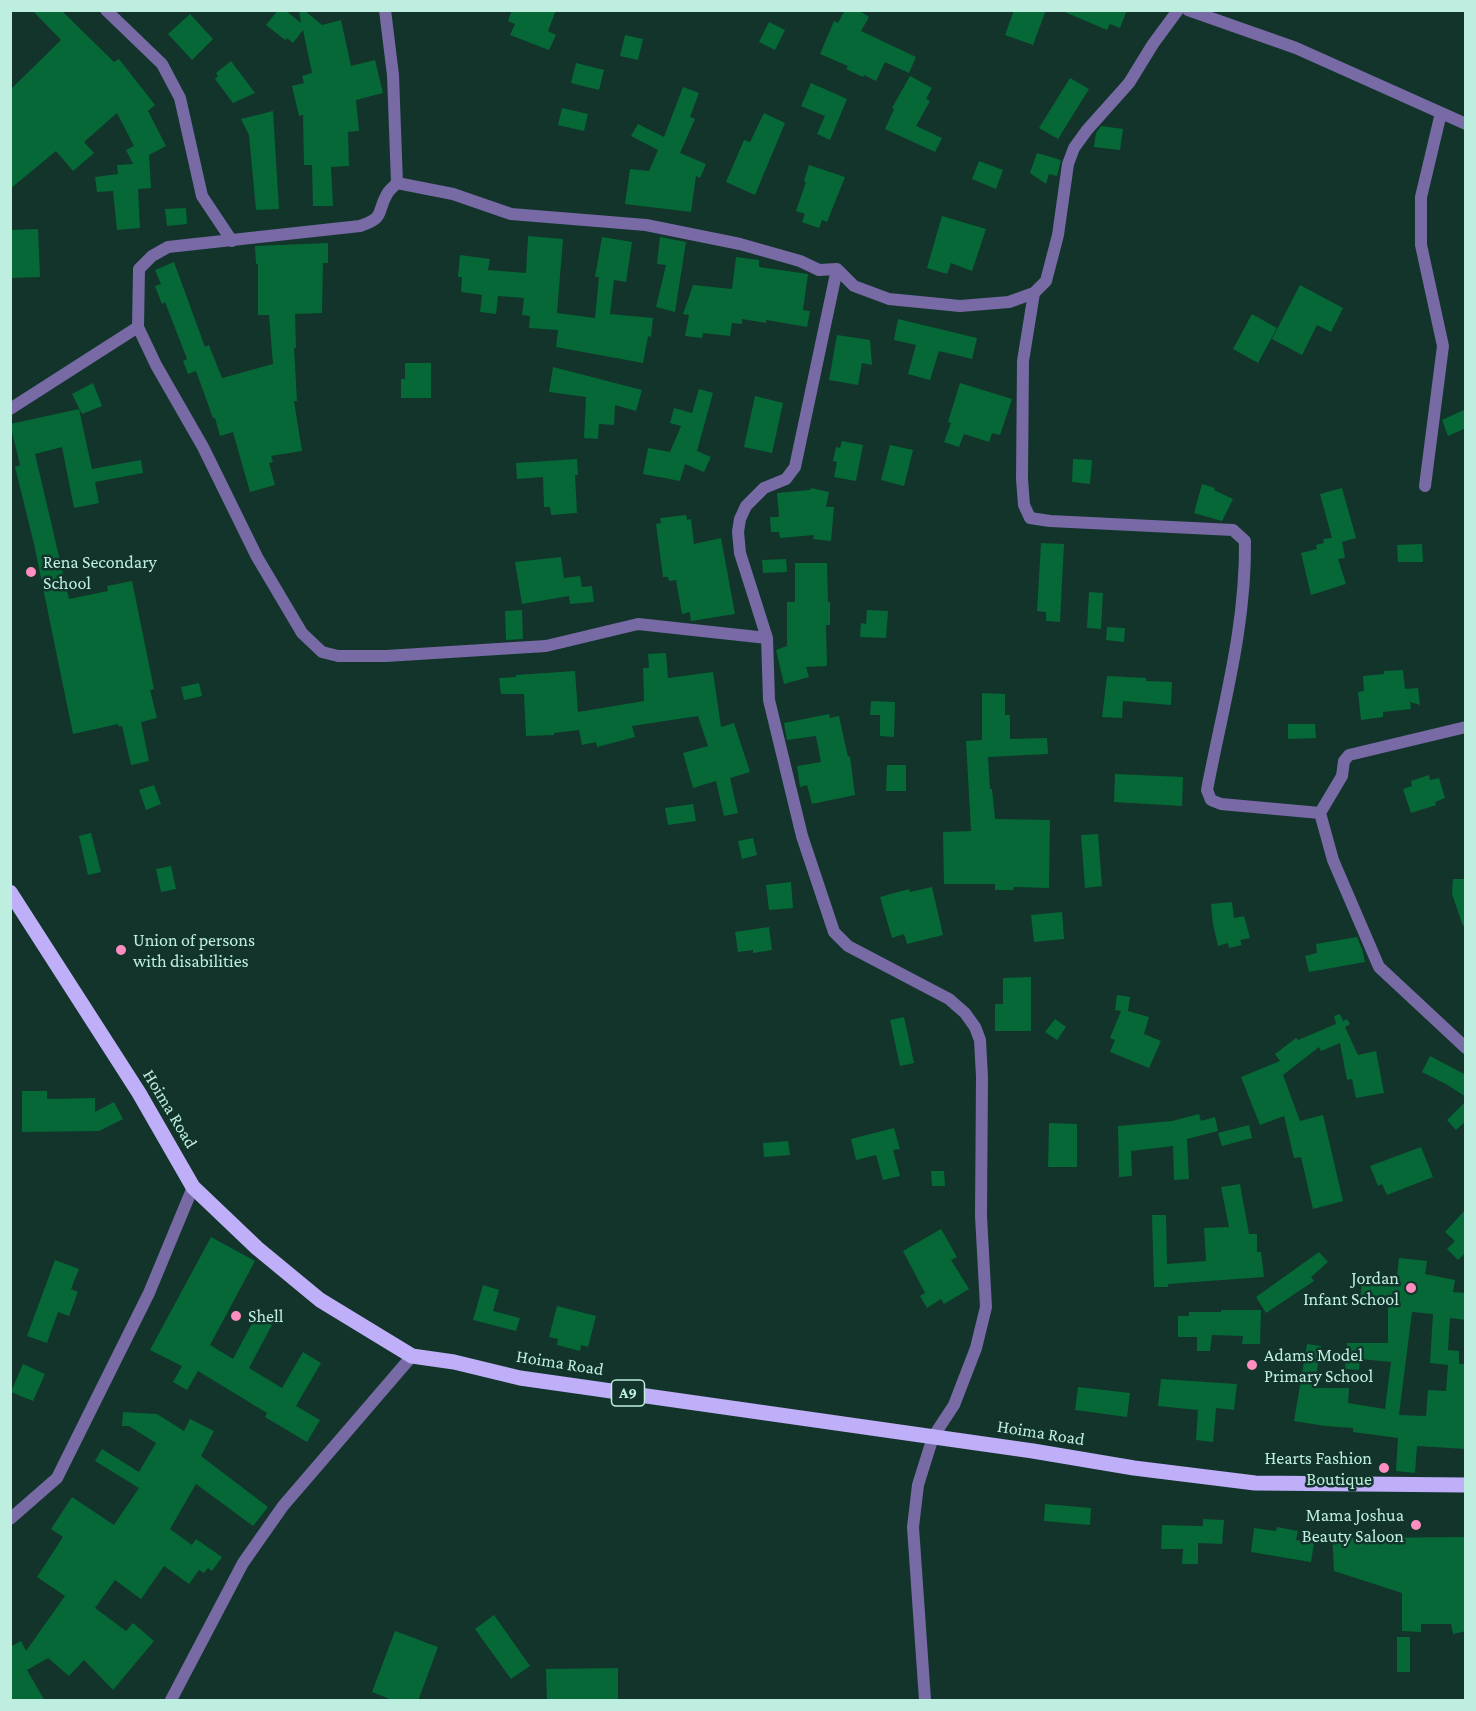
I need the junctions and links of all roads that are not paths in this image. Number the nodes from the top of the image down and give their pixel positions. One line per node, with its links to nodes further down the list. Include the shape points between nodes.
1 (106, 10): 8 (street, via 162,64 180,98 202,196)
2 (384, 10): 7 (street, via 393,75)
3 (1178, 10): 10 (street, via 1129,83 1074,147 1046,280)
4 (1188, 10): 5 (street, via 1296,48)
5 (1441, 113): 6 (street); 13 (street, via 1420,197 1421,245 1443,346)
6 (1466, 124)
7 (398, 183): 8 (street, via 387,193 379,216 372,222); 9 (street, via 453,194 511,214 646,225 740,244 819,270)
8 (232, 241): 11 (street, via 168,247 152,256 139,269)
9 (837, 269): 10 (street, via 855,286 889,299 960,306 1009,302); 14 (street, via 795,467 786,478 764,488 746,506 740,519 740,553)
10 (1034, 293): 16 (street, via 1023,361 1022,479 1024,505 1030,518 1233,530 1245,542 1246,581 1239,633 1207,790 1211,800 1221,804)
11 (138, 327): 12 (street); 14 (street, via 257,557 302,633 322,652 386,656 546,646 638,624)
12 (10, 409)
13 (1425, 486)
14 (766, 638): 21 (street, via 769,700 802,836 834,932 848,946 949,999 965,1013 980,1040 986,1307 976,1348 954,1405)
15 (1466, 728): 16 (street, via 1349,755 1342,776)
16 (1320, 813): 18 (street, via 1333,860 1379,967)
17 (10, 892): 19 (main road, Hoima Road / A9, via 139,1093)
18 (1466, 1048)
19 (193, 1187): 20 (main road, Hoima Road / A9, via 257,1248 320,1300); 23 (street, via 149,1293 57,1478)
20 (412, 1356): 21 (main road, Hoima Road / A9, via 520,1378); 24 (street, via 269,1525 243,1563)
21 (933, 1437): 22 (main road, Hoima Road / A9, via 1255,1483); 25 (street, via 918,1485 913,1527)
22 (1466, 1485)
23 (10, 1519)
24 (171, 1701)
25 (925, 1701)

